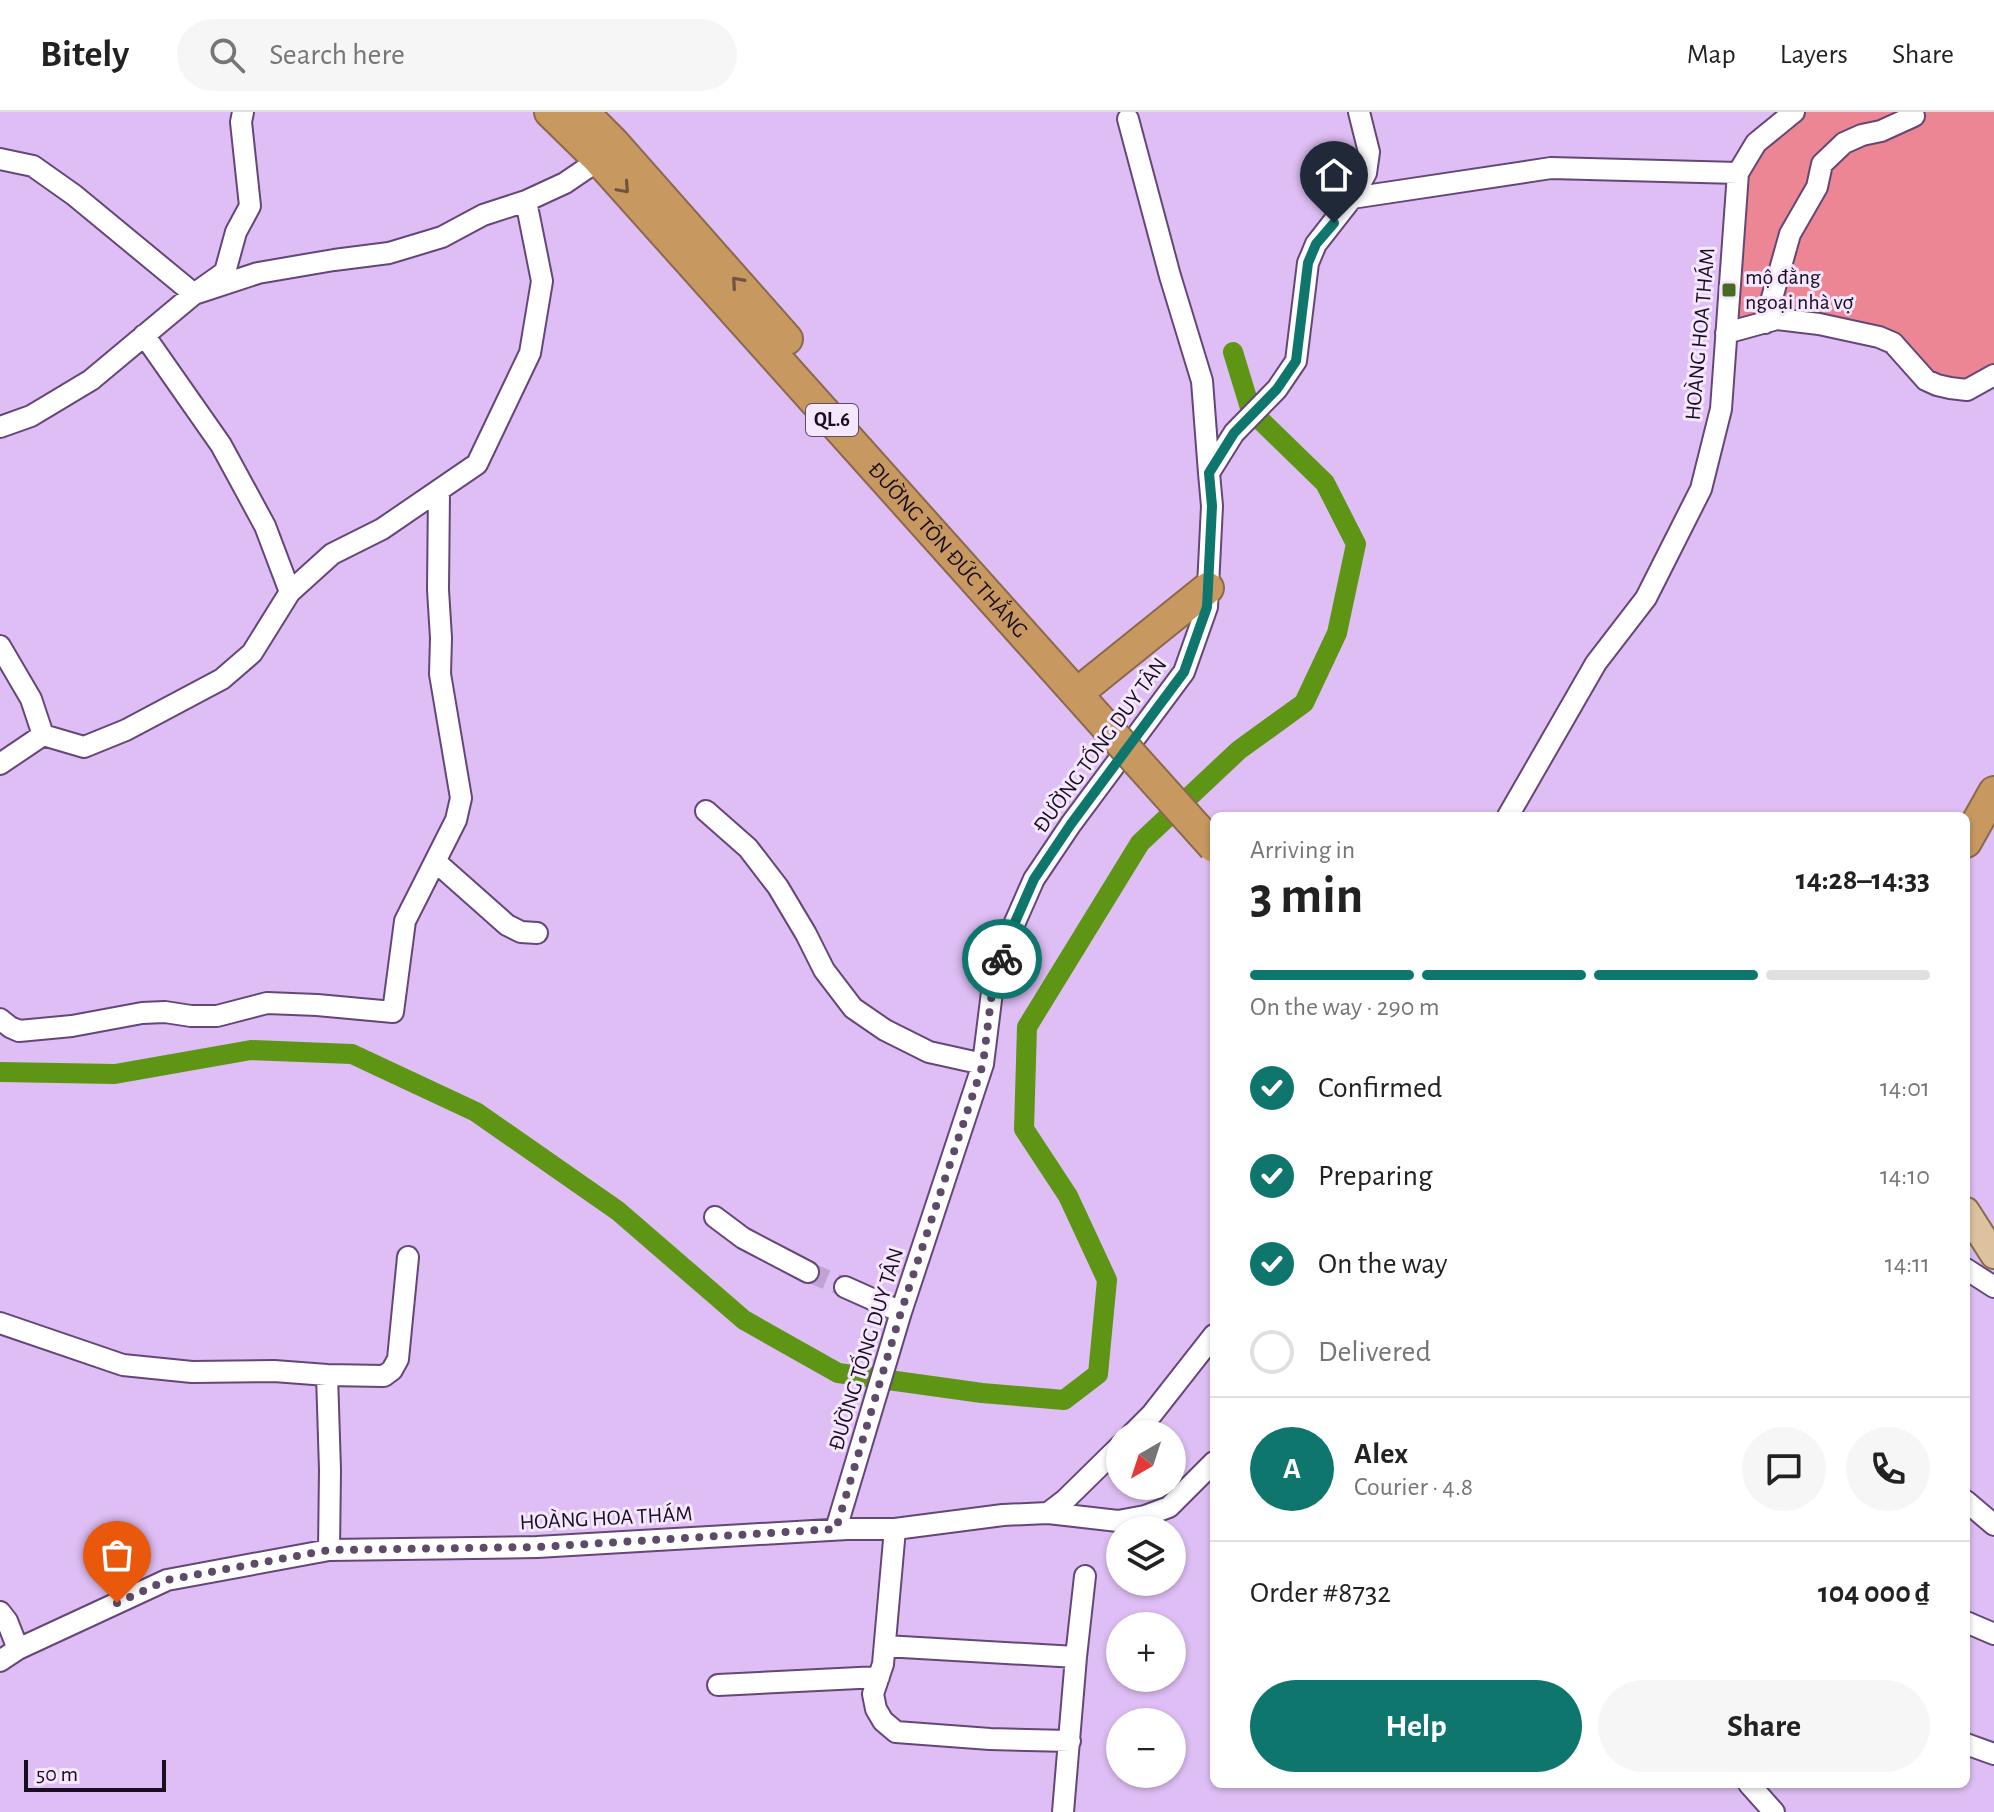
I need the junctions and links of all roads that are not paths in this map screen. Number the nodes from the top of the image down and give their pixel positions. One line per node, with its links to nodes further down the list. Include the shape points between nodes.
1 (243, 112): 13 (street, via 250,206 225,272)
2 (550, 112): 8 (highway, ĐƯỜNG TÔN ĐỨC THẮNG / QL.6)
3 (583, 112): 24 (highway, ĐƯỜNG TÔN ĐỨC THẮNG / QL.6, one-way to 3)
4 (1359, 112): 11 (street, via 1369,152 1366,173)
5 (1794, 112): 10 (street, HOÀNG HOA THÁM, via 1756,143)
6 (1914, 116): 14 (street, via 1844,143 1822,164 1817,187 1790,234)
7 (1128, 119): 19 (street, ĐƯỜNG TỐNG DUY TÂN, via 1202,381)
8 (597, 158): 12 (street, via 565,183); 25 (highway, ĐƯỜNG TÔN ĐỨC THẮNG / QL.6, one-way to 25)
9 (0, 159): 13 (street, via 33,166)
10 (1738, 173): 11 (street, via 1551,168); 15 (street, HOÀNG HOA THÁM)
11 (1352, 198): 19 (street, via 1316,244 1308,263 1296,361 1234,433)
12 (526, 201): 13 (street, via 389,253 258,273); 20 (street, via 542,281 530,353 477,464)
13 (194, 294): 16 (street)
14 (1765, 323): 15 (street); 17 (street, via 1777,319 1819,324 1879,337 1893,343 1926,380 1950,388 1967,390)
15 (1726, 333): 30 (street, HOÀNG HOA THÁM, via 1721,409 1701,489 1646,598 1596,663)
16 (144, 335): 18 (street, via 91,380 31,416); 22 (street, via 221,445 265,526)
17 (1994, 375)
18 (0, 427)
19 (1209, 473): 21 (street, ĐƯỜNG TỐNG DUY TÂN)
20 (439, 491): 22 (street, via 332,554); 34 (street, via 440,674 461,798)
21 (1208, 588): 24 (highway); 37 (street, ĐƯỜNG TỐNG DUY TÂN, via 1207,607 1184,672 1034,879 993,984)
22 (290, 592): 26 (street, via 252,653 222,679 84,747)
23 (0, 646): 26 (street, via 31,699)
24 (1090, 683): 25 (highway, ĐƯỜNG TÔN ĐỨC THẮNG / QL.6)
25 (1116, 725): 31 (highway, ĐƯỜNG TÔN ĐỨC THẮNG / QL.6); 33 (highway, ĐƯỜNG TÔN ĐỨC THẮNG / QL.6, bridge)
26 (43, 735): 27 (street)
27 (0, 764)
28 (1994, 792): 32 (highway)
29 (706, 811): 37 (street, via 748,848 778,887 824,970 853,1008 929,1052)
30 (1510, 812)
31 (1210, 819)
32 (1970, 835)
33 (1210, 842)
34 (436, 862): 35 (street, via 507,925); 36 (street, via 405,921 393,1012 267,1003 217,1016 142,1013 19,1031)
35 (537, 933)
36 (0, 1019)
37 (983, 1064): 46 (street, ĐƯỜNG TỐNG DUY TÂN)
38 (715, 1217): 42 (street)
39 (1970, 1217): 40 (main road)
40 (1994, 1255)
41 (408, 1257): 49 (street, via 398,1359 392,1370 384,1376)
42 (808, 1272)
43 (1970, 1272): 45 (street)
44 (845, 1287): 46 (street)
45 (1994, 1287)
46 (901, 1312): 56 (street, ĐƯỜNG TỐNG DUY TÂN)
47 (0, 1323): 49 (street, via 123,1365)
48 (1210, 1340): 50 (street)
49 (327, 1375): 58 (street)
50 (1146, 1420)
51 (1106, 1460): 54 (street)
52 (1210, 1466): 54 (street, HOÀNG HOA THÁM, via 1169,1507 1145,1516 1118,1521)
53 (1970, 1504): 55 (street)
54 (1048, 1513): 57 (street, HOÀNG HOA THÁM)
55 (1994, 1525)
56 (836, 1529): 57 (street, HOÀNG HOA THÁM); 58 (street, HOÀNG HOA THÁM, via 537,1547)
57 (895, 1529): 63 (street)
58 (329, 1550): 64 (street, HOÀNG HOA THÁM, via 167,1580)
59 (1085, 1576): 65 (street)
60 (0, 1612): 64 (street)
61 (1970, 1624): 62 (street)
62 (1994, 1634)
63 (885, 1646): 65 (street); 67 (street)
64 (18, 1649): 66 (street, HOÀNG HOA THÁM)
65 (1076, 1657): 69 (street)
66 (0, 1661)
67 (879, 1677): 68 (street); 69 (street, via 873,1694 876,1709 896,1732)
68 (718, 1685)
69 (1070, 1741): 73 (street)
70 (1970, 1745): 71 (street)
71 (1994, 1754)
72 (1753, 1788): 74 (street)
73 (1063, 1812)
74 (1774, 1812)

